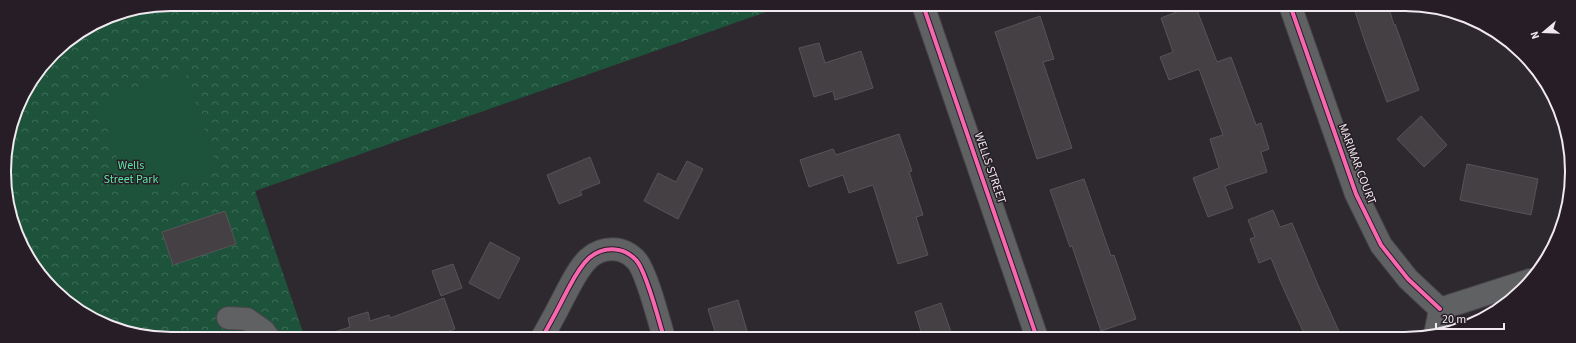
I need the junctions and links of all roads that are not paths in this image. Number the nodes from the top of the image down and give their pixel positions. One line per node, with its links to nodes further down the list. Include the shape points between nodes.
1 (925, 11): 10 (street, WELLS STREET)
2 (1292, 11): 4 (street, MARIMAR COURT, via 1356,194 1381,245 1408,279)
3 (1519, 283): 4 (street)
4 (1440, 309): 6 (street)
5 (228, 318): 7 (street, via 247,319)
6 (1436, 329)
7 (265, 332)
8 (545, 332): 9 (street, via 578,271 588,258 611,249 624,251 636,260)
9 (662, 332)
10 (1036, 332)

